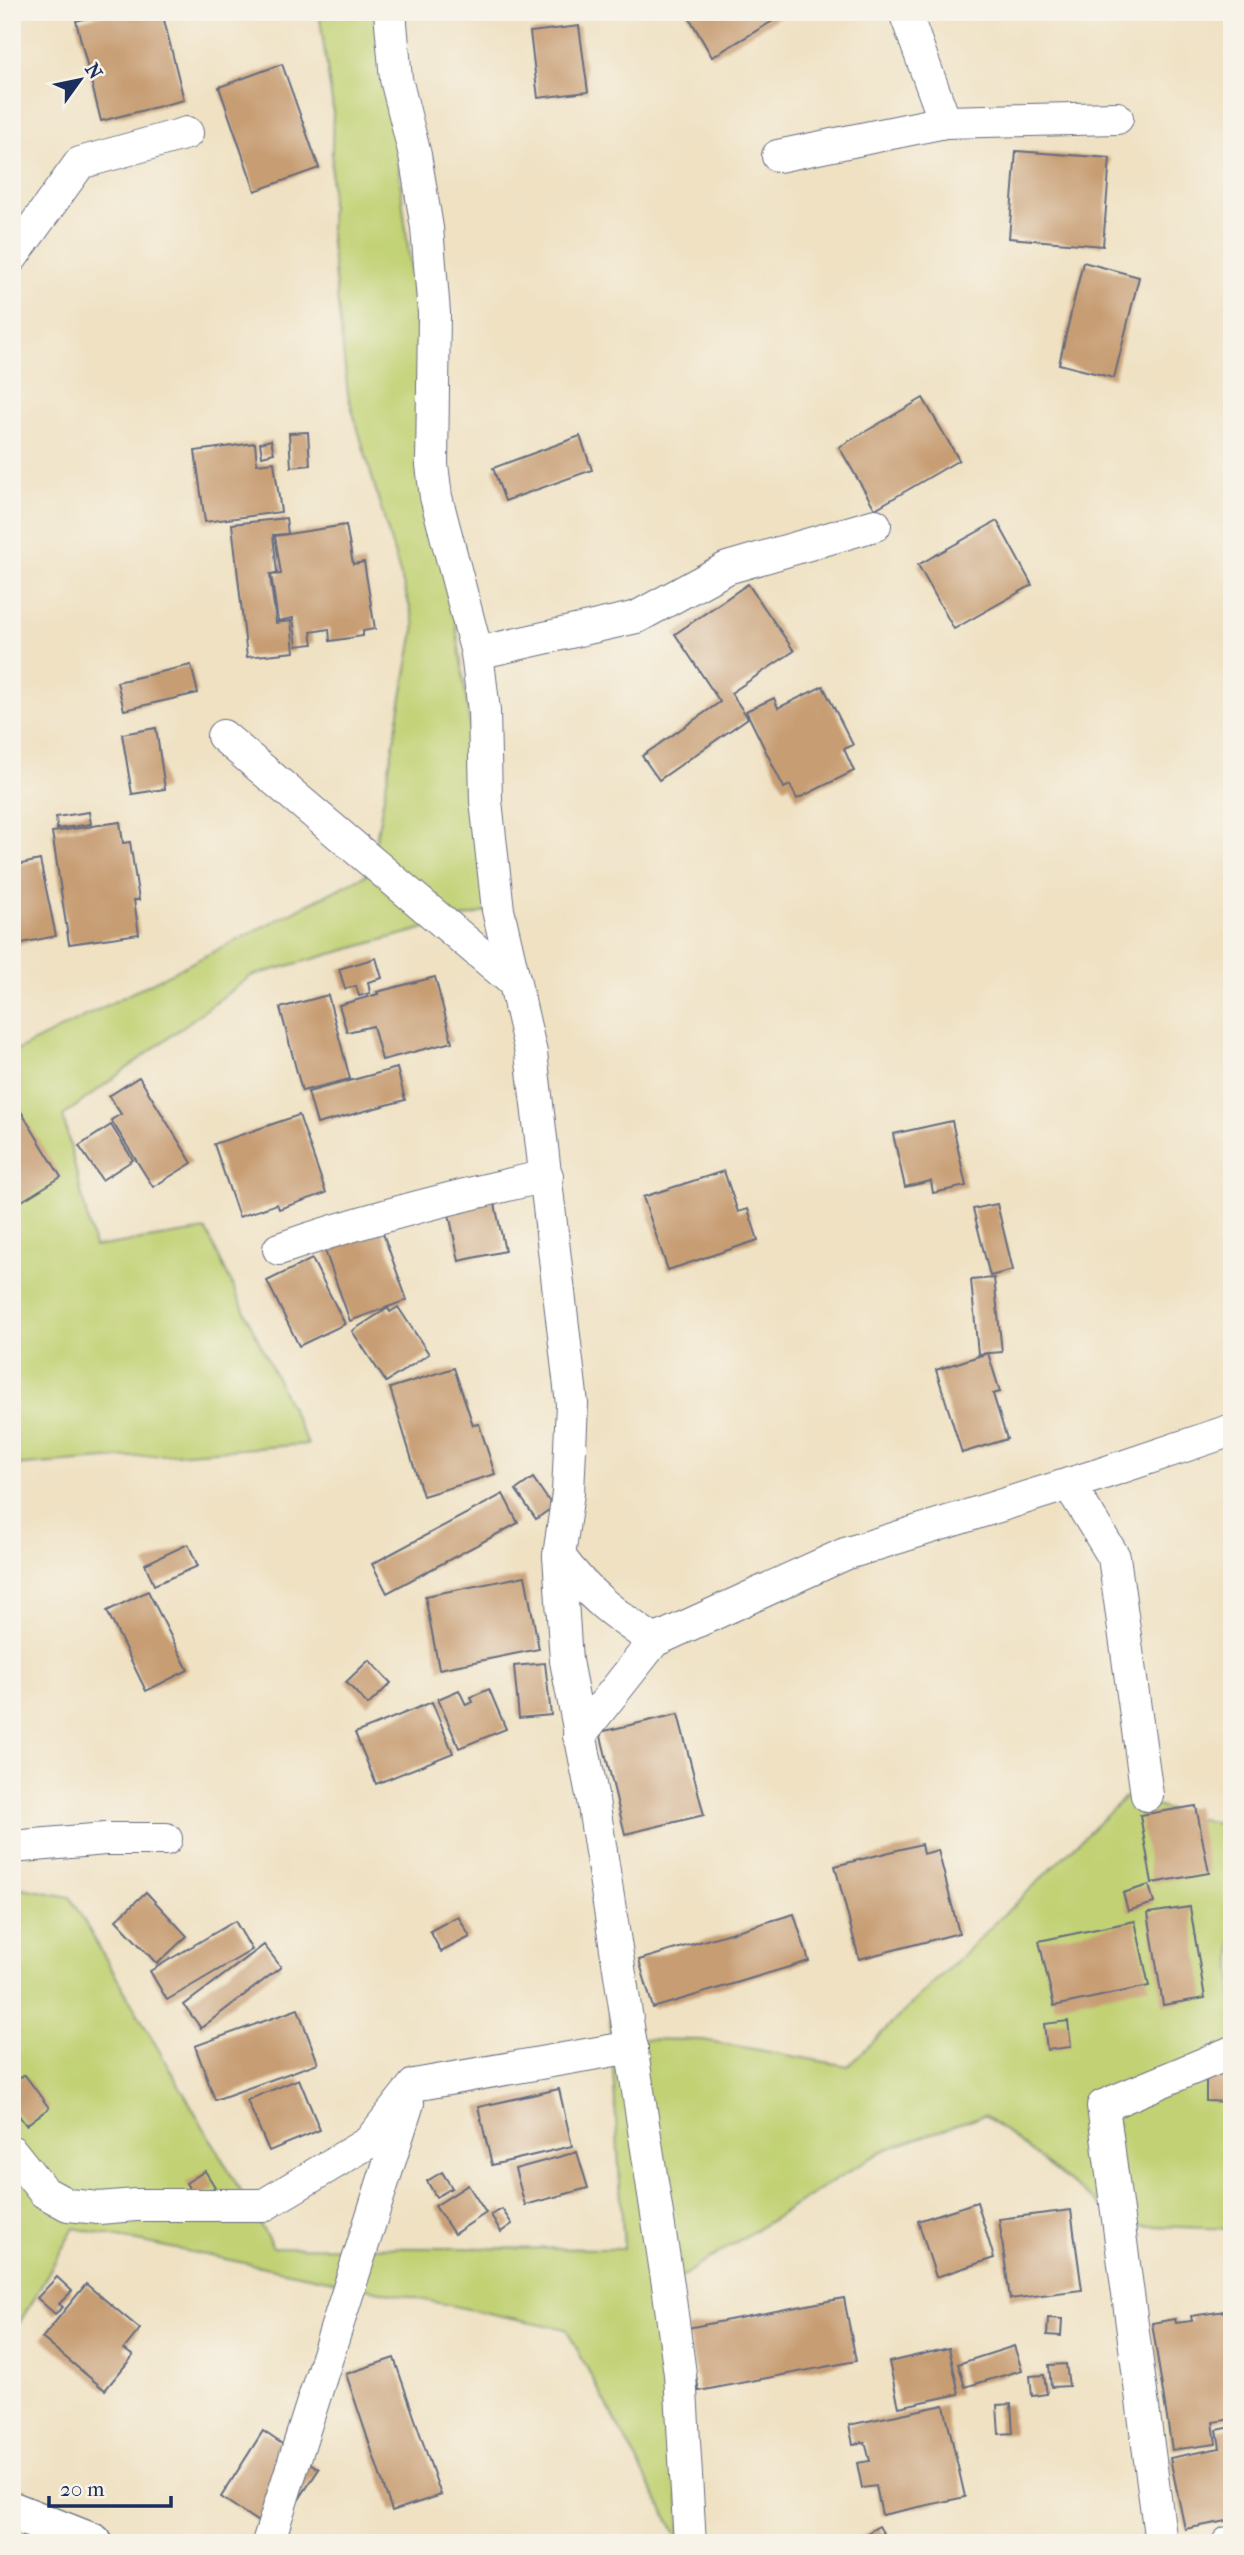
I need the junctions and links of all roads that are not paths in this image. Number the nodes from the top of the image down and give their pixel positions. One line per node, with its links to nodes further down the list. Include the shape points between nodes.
1 (390, 12): 9 (street, via 396,79 427,228 434,313 432,465 436,497)
2 (905, 12): 4 (street)
3 (1117, 118): 4 (street)
4 (945, 122): 6 (street)
5 (187, 133): 7 (street, via 80,163)
6 (778, 156)
7 (12, 257)
8 (875, 525): 9 (street, via 727,568 637,617)
9 (477, 653): 11 (street, via 498,910)
10 (223, 736): 11 (street)
11 (515, 983): 12 (street, via 531,1053)
12 (547, 1176): 13 (street, via 348,1225); 16 (street, via 572,1404 568,1493)
13 (279, 1249)
14 (1232, 1430): 15 (street)
15 (1069, 1484): 17 (street, via 845,1554); 19 (street, via 1114,1557)
16 (559, 1556): 17 (street, via 605,1607); 18 (street, via 566,1661)
17 (654, 1641): 18 (street)
18 (579, 1736): 22 (street, via 596,1813)
19 (1147, 1796)
20 (166, 1839): 21 (street)
21 (12, 1847)
22 (632, 2048): 24 (street); 29 (street, via 680,2374)
23 (1232, 2052): 30 (street, via 1103,2106)
24 (414, 2085): 25 (street, via 369,2142 264,2205 68,2205 44,2192); 28 (street)
25 (12, 2152)
26 (12, 2511): 27 (street)
27 (93, 2543)
28 (268, 2543)
29 (690, 2543)
30 (1161, 2543)

